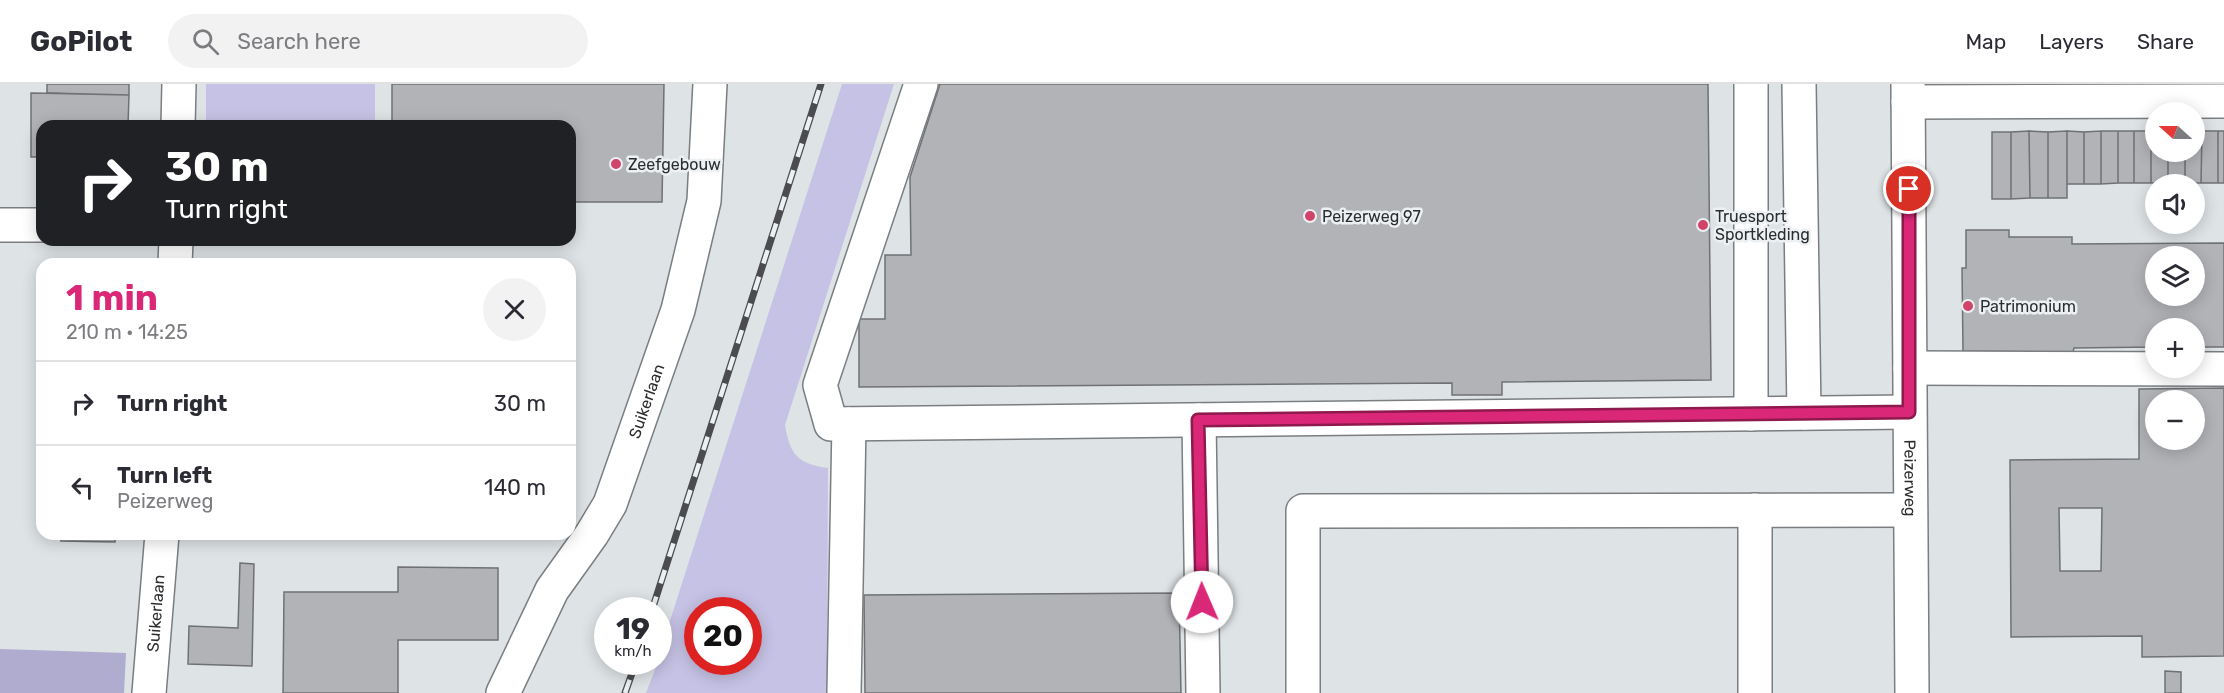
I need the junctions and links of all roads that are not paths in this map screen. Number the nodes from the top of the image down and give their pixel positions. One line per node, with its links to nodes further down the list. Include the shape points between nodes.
1 (179, 84): 8 (street)
2 (710, 84): 22 (street, Suikerlaan, via 704,201 678,310 610,504 552,590)
3 (921, 84): 17 (street, via 820,385 831,424)
4 (1751, 84): 15 (street)
5 (1799, 84): 14 (street)
6 (1908, 93): 7 (street); 11 (street, Peizerweg)
7 (2224, 101)
8 (178, 120)
9 (0, 225): 10 (street)
10 (36, 225)
11 (1910, 368): 12 (street); 13 (street, Peizerweg)
12 (2224, 369)
13 (1909, 412): 14 (street); 19 (street, Peizerweg)
14 (1804, 413): 15 (street)
15 (1751, 414): 16 (street)
16 (1198, 420): 17 (street); 24 (street)
17 (849, 424): 23 (street)
18 (1755, 510): 19 (street); 25 (street, via 1303,512); 26 (street)
19 (1910, 510): 27 (street, Peizerweg)
20 (162, 540): 21 (street, Suikerlaan)
21 (149, 693)
22 (503, 693)
23 (844, 693)
24 (1203, 693)
25 (1303, 693)
26 (1755, 693)
27 (1912, 693)

